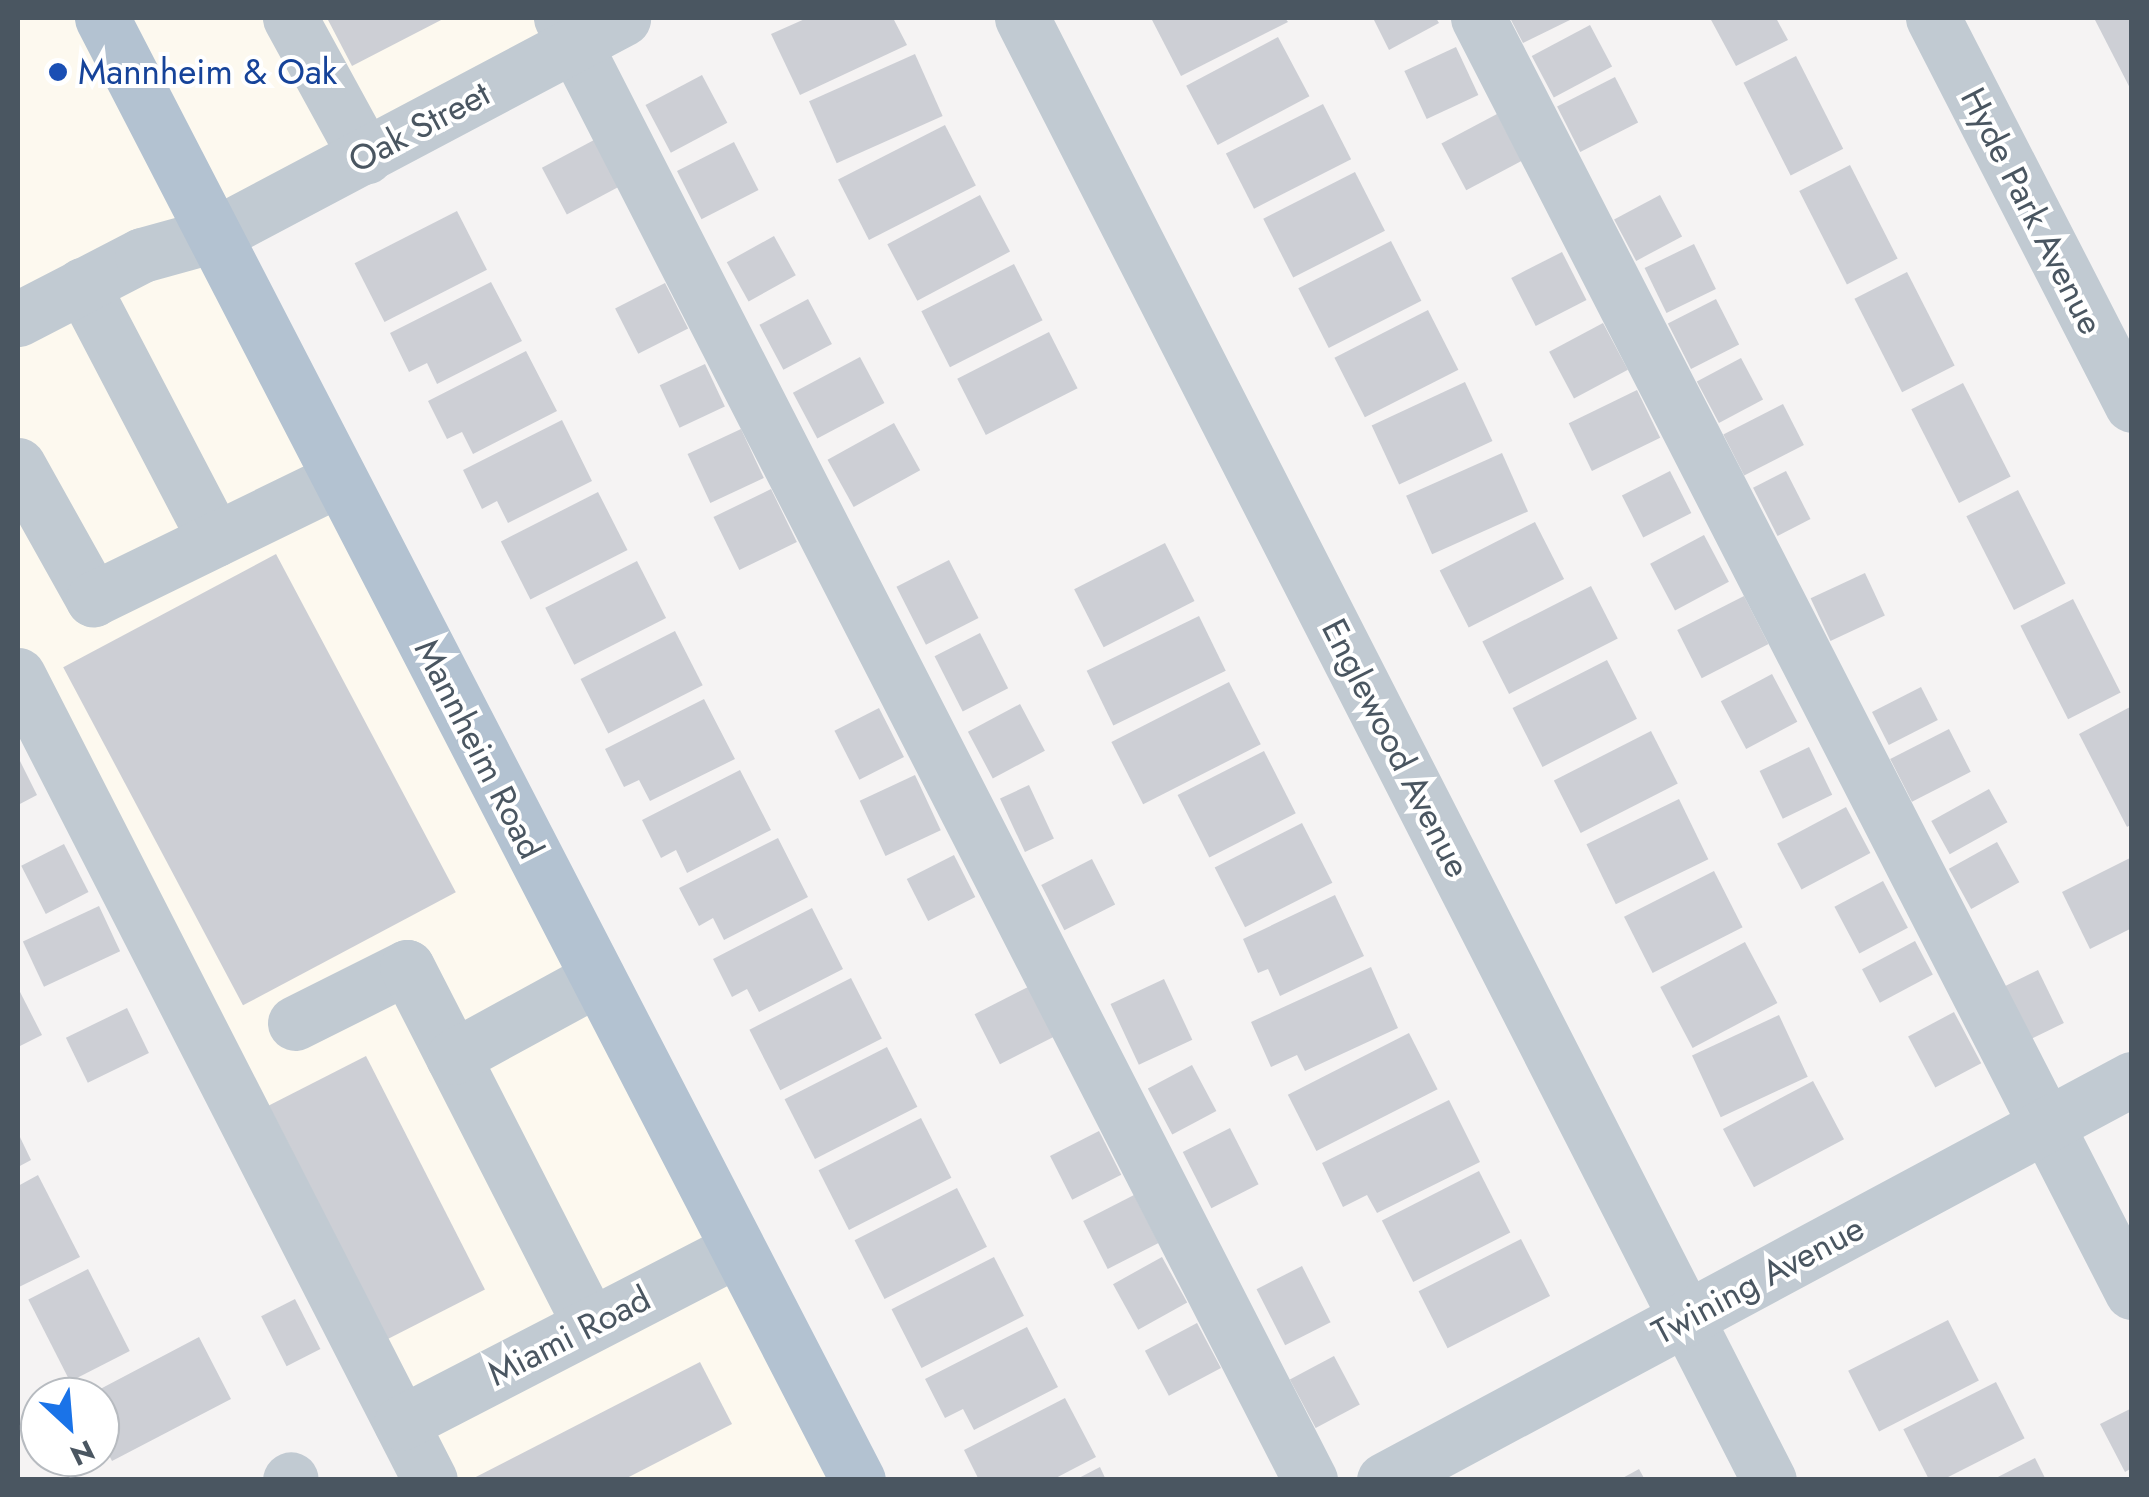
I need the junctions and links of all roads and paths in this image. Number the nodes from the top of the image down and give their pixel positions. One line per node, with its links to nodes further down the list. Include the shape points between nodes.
1 (102, 18): 9 (main road, Mannheim Road)
2 (290, 18): 8 (street)
3 (623, 18): 7 (street, Oak Street)
4 (1022, 18): 24 (street, Englewood Avenue)
5 (1478, 18): 21 (street)
6 (1933, 18): 12 (street, Hyde Park Avenue)
7 (568, 30): 8 (street, Oak Street); 29 (street)
8 (366, 157): 9 (street, Oak Street)
9 (214, 235): 10 (street, Oak Street, via 142,255); 14 (main road, Mannheim Road)
10 (82, 285): 11 (street, Oak Street); 15 (street)
11 (18, 319)
12 (2132, 405)
13 (18, 464): 15 (street, via 93,599)
14 (339, 478): 15 (street); 17 (main road, Mannheim Road)
15 (215, 539)
16 (18, 676): 26 (street)
17 (598, 978): 19 (street); 22 (main road, Mannheim Road)
18 (294, 1023): 19 (street, via 406,967)
19 (453, 1057): 25 (street)
20 (2132, 1079): 21 (street, Twining Avenue)
21 (2046, 1125): 23 (street); 24 (street, Twining Avenue)
22 (738, 1249): 25 (street, Miami Road); 28 (main road, Mannheim Road)
23 (2132, 1292)
24 (1688, 1319): 30 (street, Twining Avenue); 31 (street, Englewood Avenue)
25 (590, 1325): 26 (street, Miami Road)
26 (400, 1422): 27 (street)
27 (430, 1480)
28 (858, 1480)
29 (1310, 1480)
30 (1384, 1480)
31 (1770, 1480)

